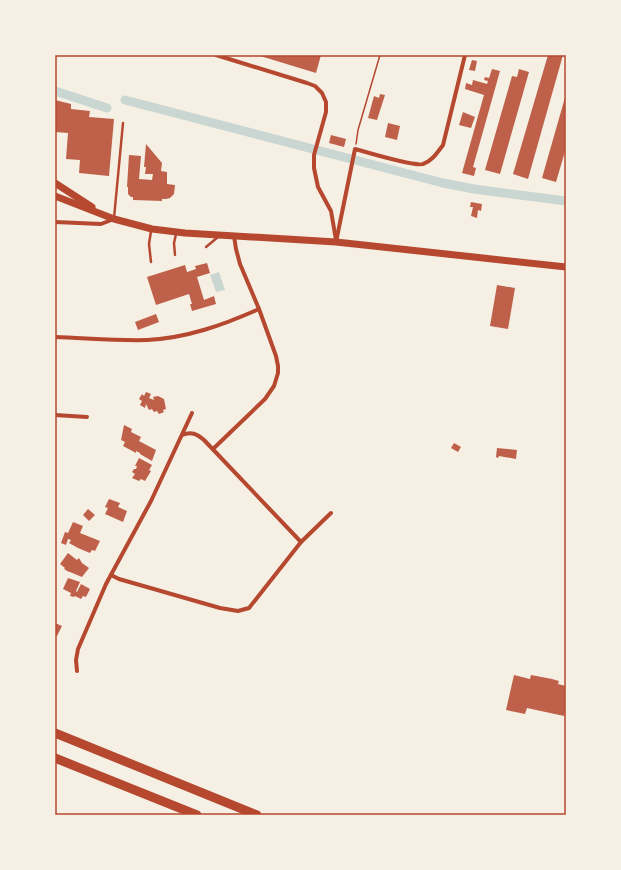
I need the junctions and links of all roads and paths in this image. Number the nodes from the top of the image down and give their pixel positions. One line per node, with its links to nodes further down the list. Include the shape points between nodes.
1 (216, 55): 15 (street, via 308,82 322,93 326,102 326,112 314,155 314,168 318,188 331,210)
2 (380, 55): 5 (path)
3 (465, 55): 5 (street, via 443,146 434,157 421,165)
4 (123, 123): 9 (lane)
5 (355, 149): 15 (street)
6 (55, 183): 8 (main road)
7 (55, 196): 8 (main road)
8 (102, 214): 9 (main road)
9 (114, 219): 10 (street, via 101,224); 11 (main road)
10 (55, 222)
11 (152, 229): 12 (main road); 18 (lane, via 149,244)
12 (176, 232): 13 (main road); 17 (lane)
13 (220, 235): 14 (main road); 16 (lane)
14 (234, 236): 15 (main road); 20 (street, via 240,264)
15 (336, 242): 19 (main road)
16 (206, 247)
17 (175, 255)
18 (151, 262)
19 (566, 267)
20 (259, 309): 21 (street, via 204,330 167,338 128,340); 26 (street, via 276,356 276,380 265,399)
21 (55, 337)
22 (192, 413): 25 (street)
23 (55, 415): 24 (street)
24 (87, 417)
25 (182, 435): 26 (street, via 191,432); 29 (street, via 151,501)
26 (213, 449): 28 (street)
27 (331, 513): 28 (street)
28 (301, 542): 29 (street, via 249,608 238,610 213,606)
29 (111, 575): 30 (street, via 78,650)
30 (77, 671)
31 (55, 733): 34 (highway)
32 (55, 758): 33 (highway)
33 (197, 815)
34 (257, 815)

